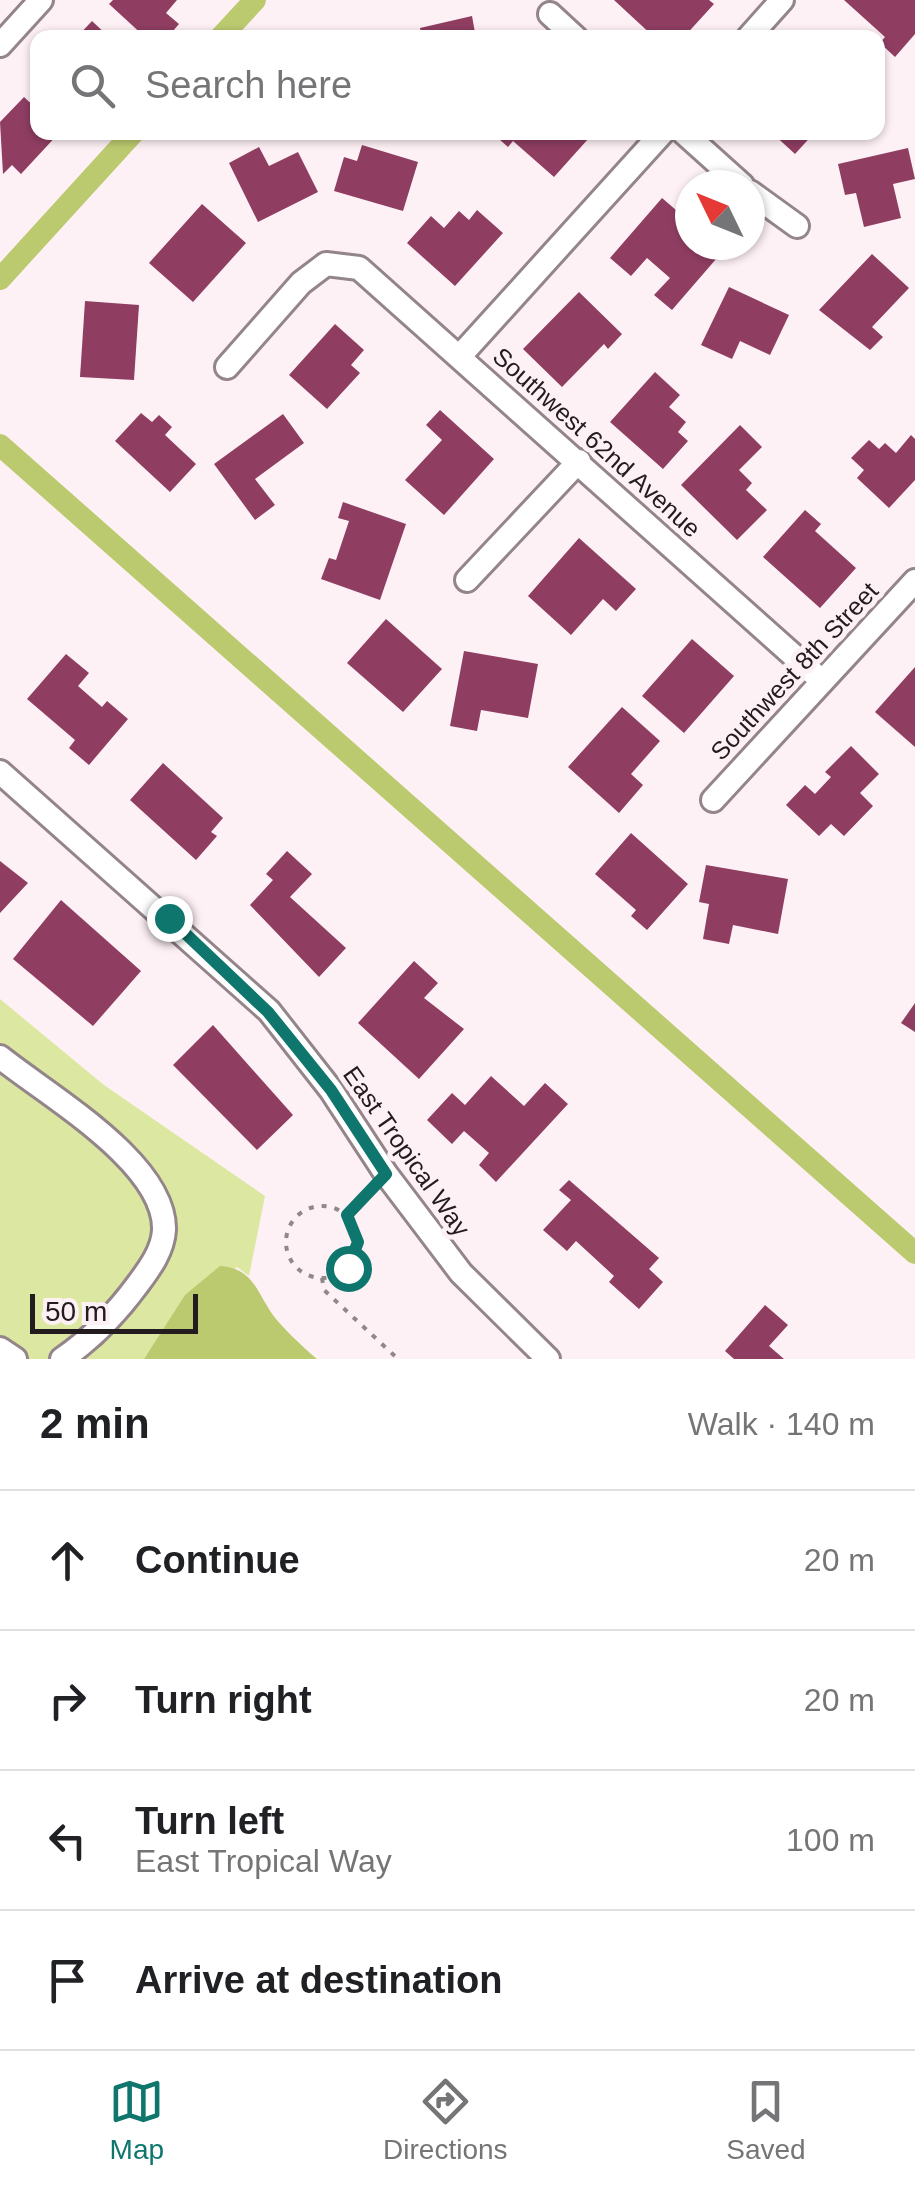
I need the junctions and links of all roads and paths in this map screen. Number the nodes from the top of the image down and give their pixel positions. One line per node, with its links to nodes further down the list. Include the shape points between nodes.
1 (42, 0): 6 (street)
2 (782, 0): 5 (street)
3 (550, 14): 4 (street)
4 (567, 30)
5 (755, 30)
6 (0, 45)
7 (656, 140): 12 (street)
8 (692, 140): 9 (street)
9 (725, 170)
10 (765, 203): 11 (street)
11 (797, 226)
12 (460, 356): 13 (street, Southwest 62nd Avenue, via 359,268 326,264); 14 (street, Southwest 62nd Avenue)
13 (227, 367)
14 (578, 460): 15 (street); 17 (street, Southwest 62nd Avenue)
15 (467, 580)
16 (915, 581): 17 (street, Southwest 8th Street)
17 (822, 681): 19 (street, Southwest 8th Street)
18 (0, 772): 21 (street, East Tropical Way, via 268,1012)
19 (713, 800)
20 (0, 1056): 26 (street, via 130,1158 150,1183 164,1227 161,1249 118,1312)
21 (386, 1174): 22 (path); 28 (street, East Tropical Way, via 461,1273)
22 (347, 1215): 23 (path, via 356,1228 356,1256 348,1268); 23 (path, via 309,1208 289,1228 288,1256 308,1276)
23 (322, 1278): 27 (path, via 324,1290)
24 (0, 1350): 25 (street)
25 (15, 1359)
26 (62, 1359)
27 (398, 1359)
28 (548, 1359)

